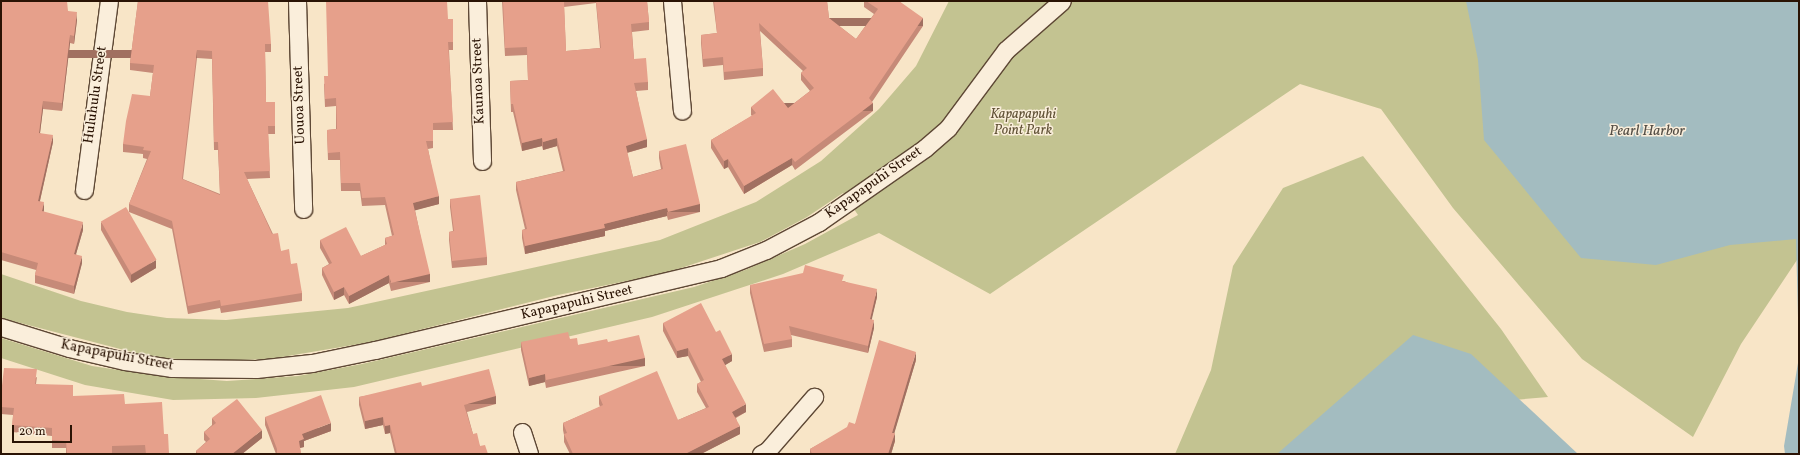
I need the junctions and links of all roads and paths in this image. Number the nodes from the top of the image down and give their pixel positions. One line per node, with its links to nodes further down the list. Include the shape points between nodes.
1 (109, 1): 8 (street, Huluhulu Street)
2 (297, 1): 9 (street, Uouoa Street)
3 (477, 1): 7 (street, Kaunoa Street)
4 (672, 1): 6 (street)
5 (1062, 1): 10 (street, Kapapapuhi Street, via 1006,50 948,128 925,148 819,222 766,250 721,268 375,350 312,363 256,369 172,368 133,362 69,348)
6 (682, 111)
7 (482, 161)
8 (84, 190)
9 (303, 209)
10 (1, 327)
11 (814, 397): 14 (street, via 767,451)
12 (522, 432): 13 (street)
13 (529, 454)
14 (761, 454)

